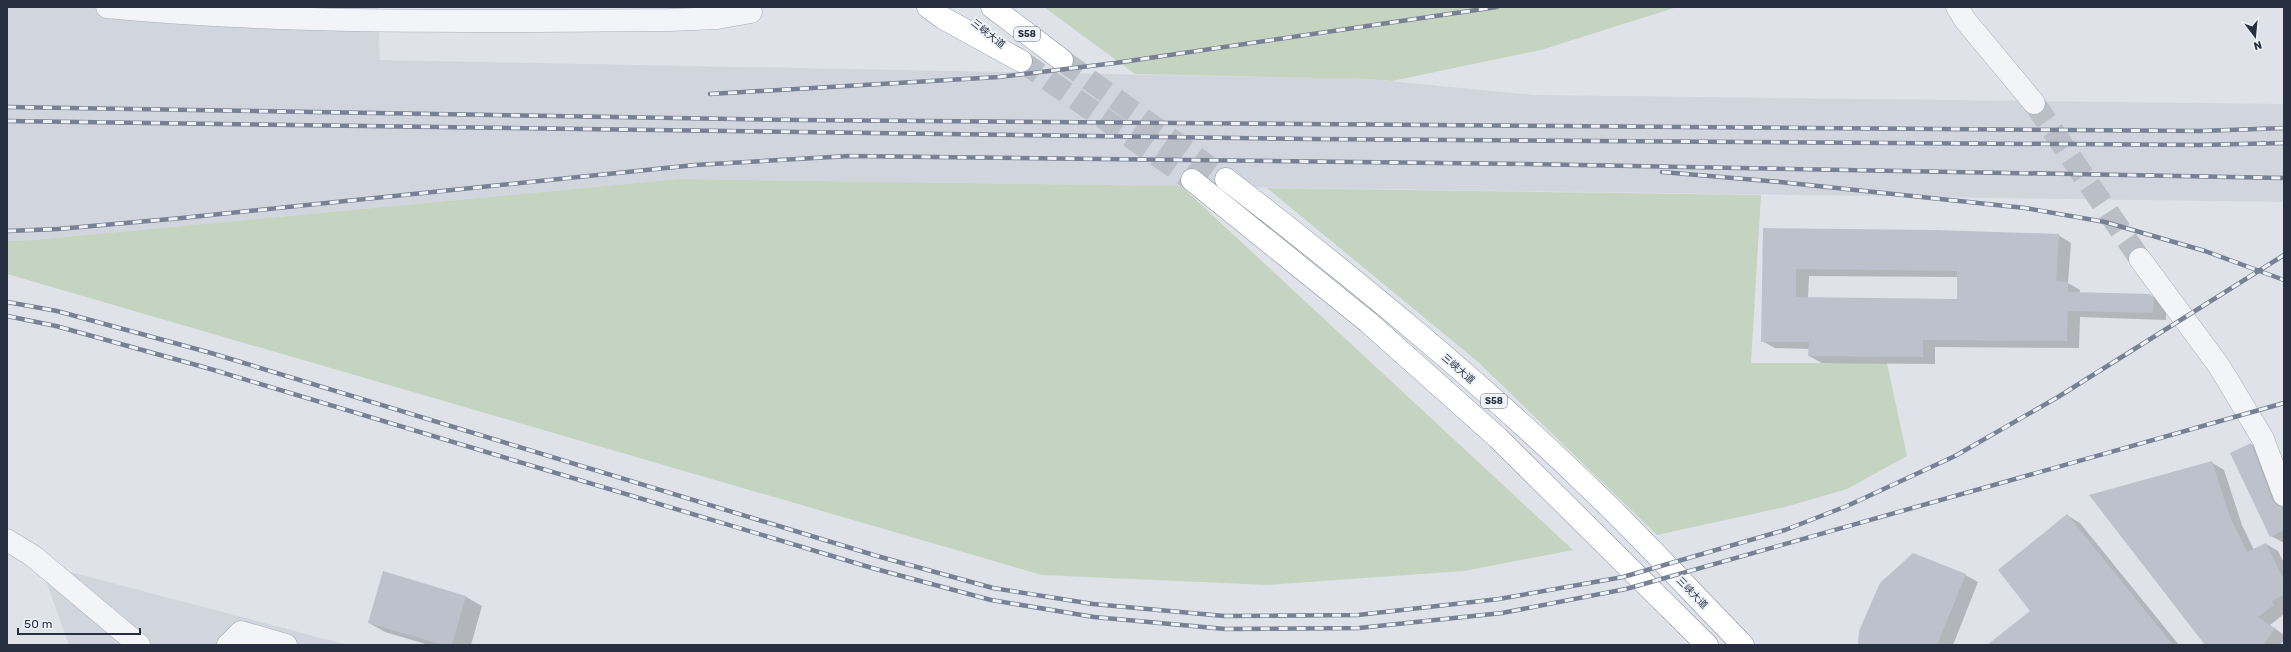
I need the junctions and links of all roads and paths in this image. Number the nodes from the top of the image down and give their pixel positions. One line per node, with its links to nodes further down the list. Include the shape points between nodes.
1 (107, 7): 7 (street, via 223,16 341,21 670,20 717,18)
2 (684, 7): 7 (street, via 716,12)
3 (928, 7): 4 (highway, 三峡大道 / S58, via 1021,61)
4 (955, 7)
5 (992, 7): 8 (highway, S58)
6 (1957, 7): 9 (street)
7 (753, 9)
8 (1062, 60)
9 (2034, 103)
10 (1226, 179): 19 (highway, 三峡大道 / S58, via 1338,265 1506,411 1597,494)
11 (1192, 180): 18 (highway, S58, via 1368,322 1498,438)
12 (2140, 259): 13 (street, via 2223,372 2263,439)
13 (2284, 494)
14 (7, 540): 15 (street, via 33,556)
15 (139, 645)
16 (228, 645): 17 (street, via 241,632)
17 (286, 645)
18 (1707, 645)
19 (1743, 645)

